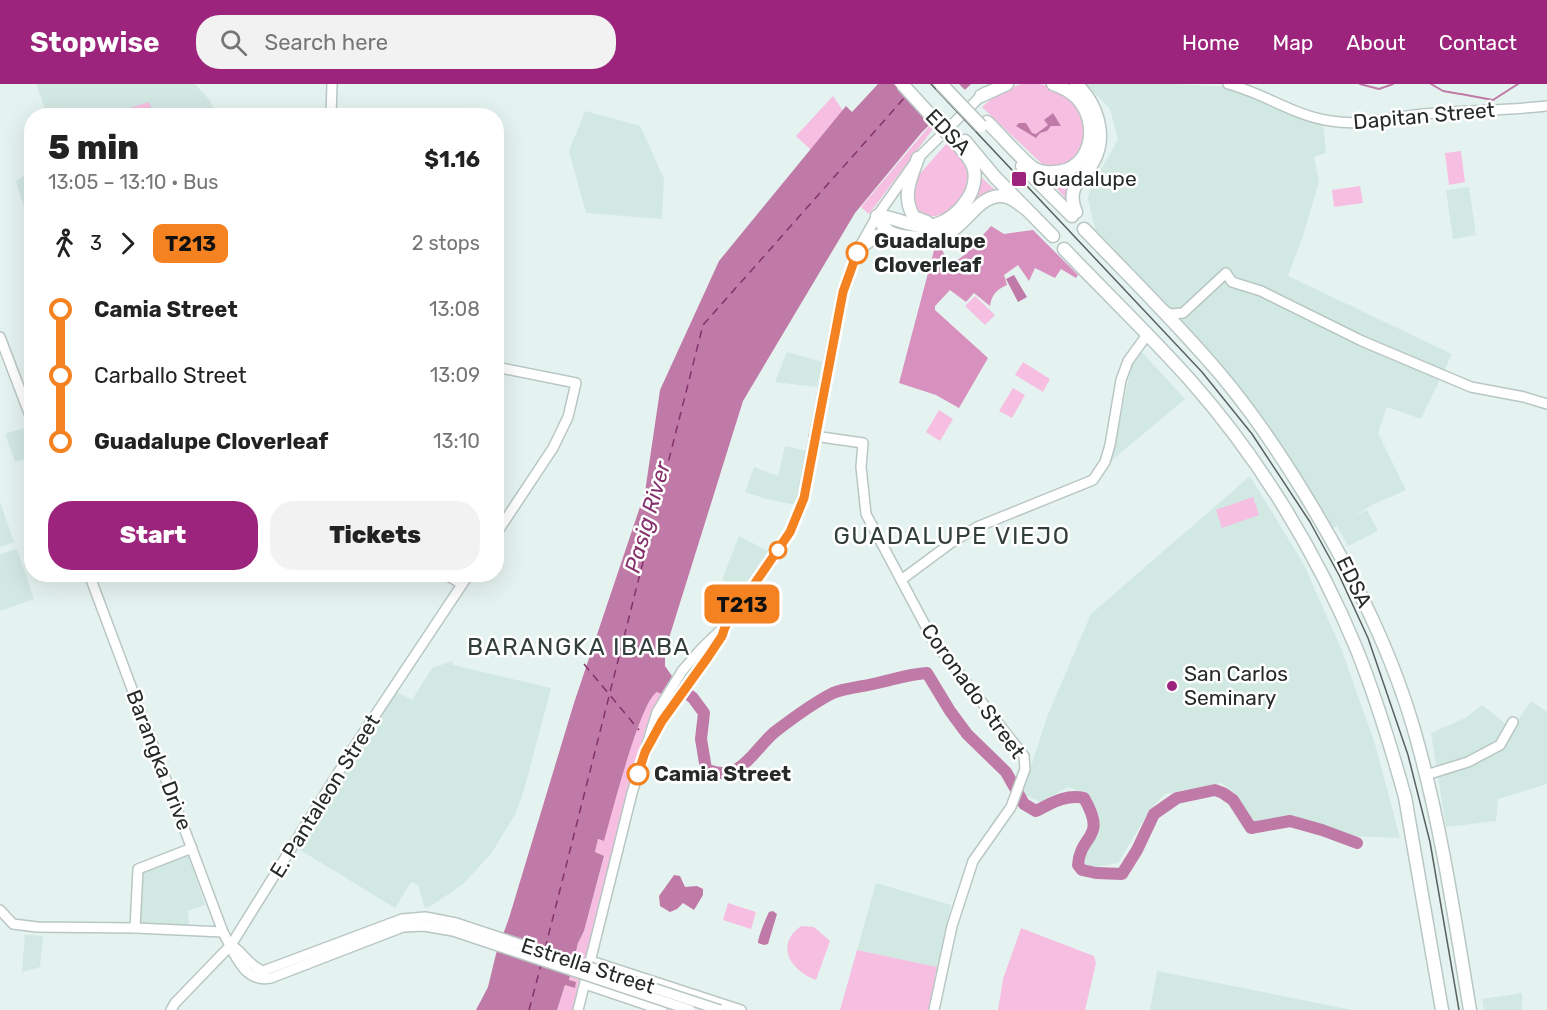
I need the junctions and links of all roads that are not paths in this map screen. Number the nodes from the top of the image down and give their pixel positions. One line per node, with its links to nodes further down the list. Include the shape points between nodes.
1 (332, 84): 13 (main road)
2 (902, 84): 15 (highway, EDSA, bridge)
3 (913, 84): 15 (highway, EDSA)
4 (941, 84): 14 (highway, EDSA, bridge)
5 (952, 84): 14 (highway, EDSA)
6 (993, 84): 11 (main road)
7 (1006, 84): 11 (highway)
8 (1053, 84): 14 (highway, via 1079,100 1089,122 1088,148 1070,169 1045,173 1033,168)
9 (1076, 84): 14 (highway, EDSA, via 1095,110 1100,139 1095,159 1073,191 1074,214 1007,150)
10 (1228, 84): 12 (main road, Dapitan Street, via 1302,114 1357,124 1414,115)
11 (981, 96): 16 (main road)
12 (1547, 106)
13 (331, 108)
14 (985, 123)
15 (961, 144): 17 (highway, EDSA); 19 (highway, via 973,165 974,183 960,208)
16 (918, 158): 18 (main road); 19 (highway, via 907,189 909,209 919,220)
17 (1026, 209): 21 (highway, via 1000,195 986,200 960,224 942,234 920,238); 22 (highway, EDSA)
18 (877, 216): 19 (highway, via 917,226); 21 (highway); 23 (main road)
19 (940, 223)
20 (1084, 230): 25 (highway, EDSA)
21 (888, 232): 23 (highway)
22 (1053, 236)
23 (859, 248): 31 (main road, via 843,292)
24 (1065, 249): 26 (highway, EDSA)
25 (1158, 306): 30 (main road, via 1170,314 1183,313 1226,273 1232,282 1261,291 1470,387); 40 (highway, EDSA, via 1238,396 1286,463 1330,535 1379,636 1415,733)
26 (1147, 336): 33 (main road, via 1128,361 1110,445 1093,480 977,526); 58 (highway, EDSA, via 1191,381 1264,476 1318,567 1356,649 1405,797)
27 (0, 337): 29 (main road)
28 (504, 370): 32 (main road, via 576,383 568,417 553,448)
29 (24, 400)
30 (1547, 404)
31 (814, 436): 33 (main road, Coronado Street, via 863,443 866,514); 37 (main road, via 804,498 796,520)
32 (504, 522)
33 (901, 580): 57 (main road, Coronado Street, via 933,640 1024,756 1025,770 1011,807 973,861 952,926)
34 (92, 582): 41 (main road, Barangka Drive)
35 (459, 582): 36 (main road)
36 (462, 584): 46 (main road, E. Pantaleon Street)
37 (725, 627): 39 (main road); 39 (main road, via 678,678 657,712)
38 (1513, 722): 40 (main road, via 1500,745 1468,762)
39 (645, 752): 47 (main road)
40 (1426, 775): 59 (highway, EDSA, via 1443,849)
41 (192, 848): 44 (main road, via 138,868); 45 (main road, Barangka Drive)
42 (0, 910): 44 (main road, via 13,924)
43 (454, 927): 46 (main road, Barangka Drive, via 398,928 266,979 249,974 233,955); 54 (main road, Estrella Street, bridge); 55 (main road, Estrella Street, bridge)
44 (135, 928): 45 (main road)
45 (223, 932): 46 (main road, Barangka Drive)
46 (231, 945): 51 (main road, E. Pantaleon Street)
47 (591, 961): 48 (main road, Estrella Street); 49 (main road)
48 (641, 978): 50 (main road, via 633,993); 56 (main road, Estrella Street)
49 (585, 984): 50 (main road, Estrella Street); 52 (main road)
50 (639, 1002): 53 (main road, Estrella Street)
51 (171, 1010)
52 (578, 1010)
53 (662, 1010)
54 (690, 1010)
55 (720, 1010)
56 (741, 1010)
57 (934, 1010)
58 (1442, 1010)
59 (1470, 1010)

